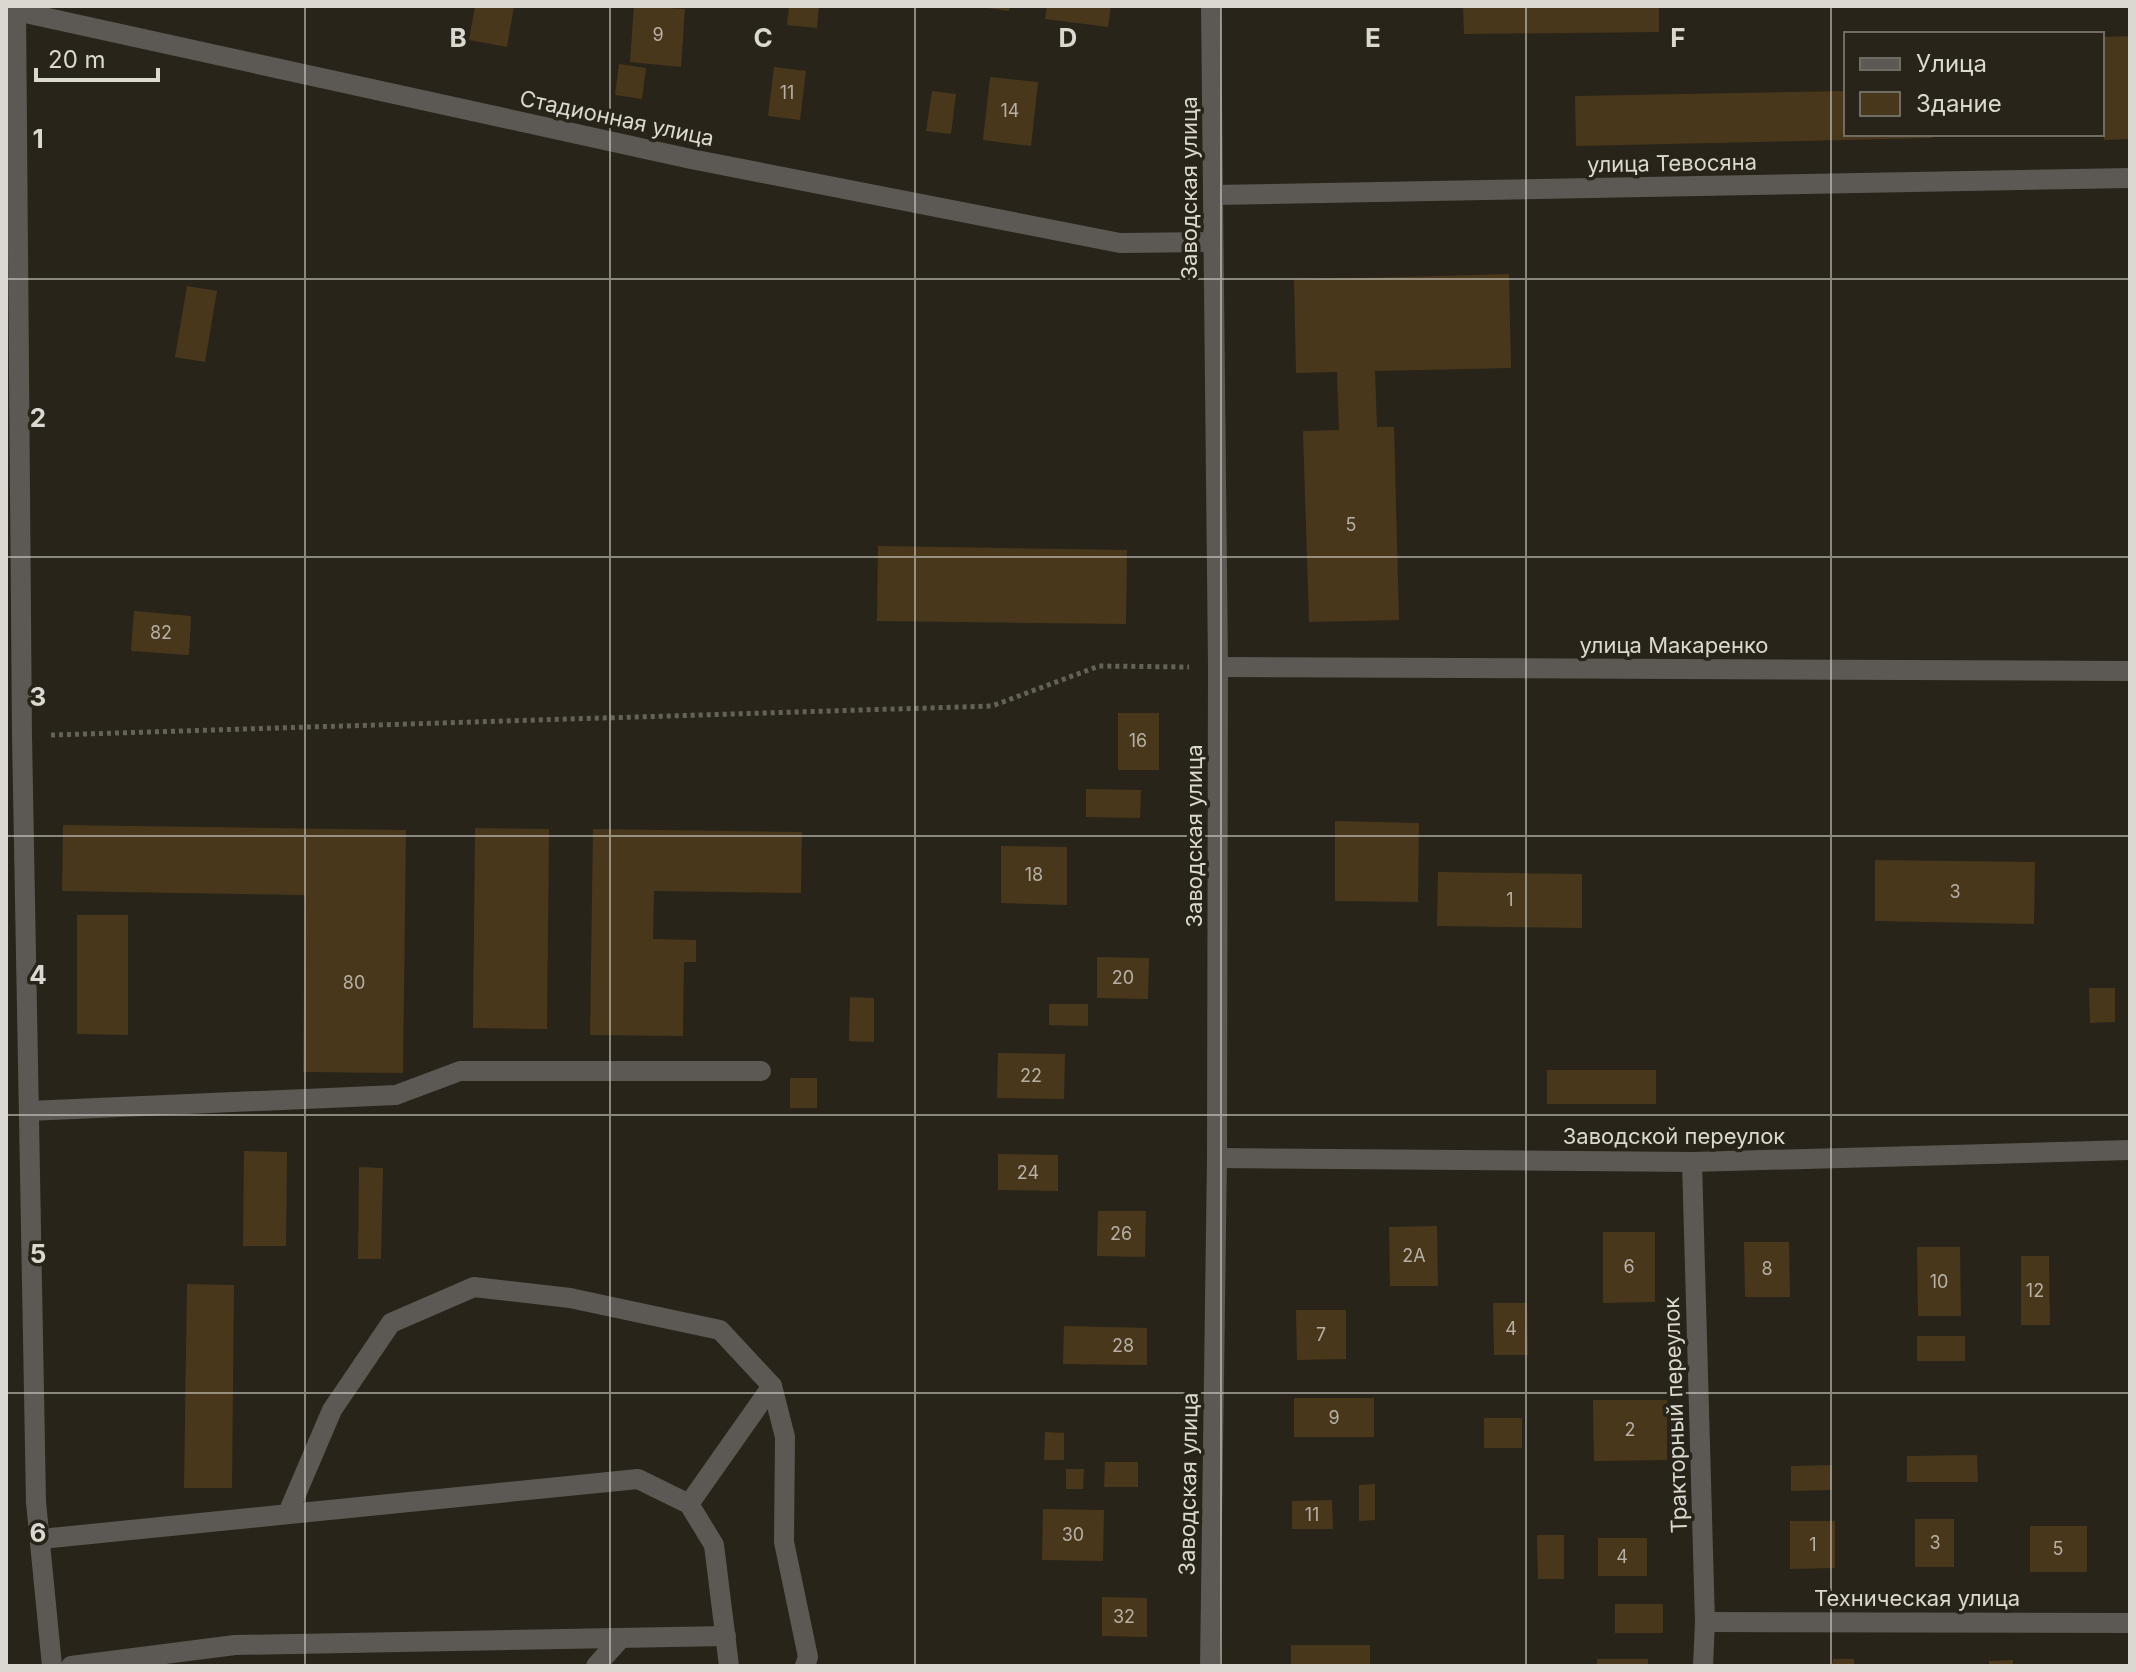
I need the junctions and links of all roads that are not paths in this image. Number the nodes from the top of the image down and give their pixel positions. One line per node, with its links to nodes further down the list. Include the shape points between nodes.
1 (1211, 6): 4 (street, Заводская улица)
2 (16, 8): 5 (street, Стадионная улица, via 675,155 1120,243); 8 (street, via 22,736)
3 (2130, 178): 4 (street, улица Тевосяна)
4 (1214, 195): 5 (street, Заводская улица)
5 (1212, 242): 6 (street, Заводская улица)
6 (1218, 667): 7 (street, улица Макаренко); 12 (street, Заводская улица)
7 (2130, 671)
8 (14, 764): 10 (street)
9 (761, 1071): 10 (street, via 460,1071 396,1095)
10 (29, 1111): 17 (street)
11 (2130, 1150): 13 (street, Заводской переулок)
12 (1217, 1158): 13 (street, Заводской переулок); 28 (street, Заводская улица)
13 (1692, 1162): 18 (street, Тракторный переулок)
14 (772, 1386): 15 (street); 16 (street, via 720,1330 570,1298 474,1287 391,1323 332,1410); 27 (street, via 785,1437 784,1542 808,1657)
15 (689, 1504): 16 (street, via 638,1479); 20 (street, via 714,1545)
16 (288, 1513): 17 (street)
17 (41, 1539): 23 (street)
18 (1705, 1622): 19 (street, Техническая улица); 29 (street, Тракторный переулок)
19 (2130, 1623)
20 (726, 1636): 21 (street); 26 (street)
21 (621, 1638): 22 (street, via 235,1645); 25 (street)
22 (128, 1664): 24 (street)
23 (52, 1666)
24 (71, 1666)
25 (596, 1666)
26 (729, 1666)
27 (805, 1666)
28 (1210, 1666)
29 (1703, 1666)

